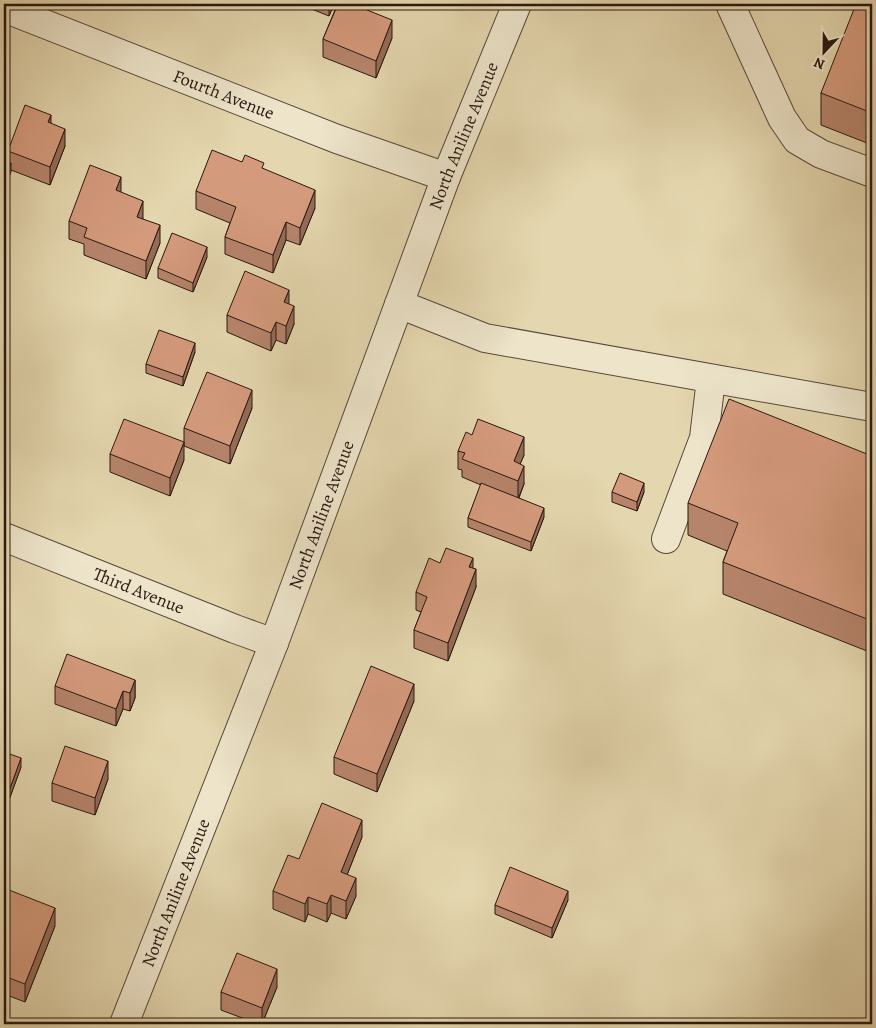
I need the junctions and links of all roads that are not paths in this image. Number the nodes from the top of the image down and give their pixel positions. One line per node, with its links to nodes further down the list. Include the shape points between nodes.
1 (517, 4): 5 (street, North Aniline Avenue)
2 (730, 4): 4 (street, via 782,118 797,140 821,154)
3 (4, 8): 5 (street, Fourth Avenue, via 337,139)
4 (872, 173)
5 (446, 177): 6 (street, North Aniline Avenue)
6 (399, 304): 7 (street, via 485,338); 11 (street, North Aniline Avenue)
7 (711, 379): 8 (street); 10 (street, via 704,438)
8 (872, 407)
9 (4, 537): 11 (street, Third Avenue)
10 (666, 539)
11 (274, 643): 12 (street, North Aniline Avenue)
12 (124, 1024)

